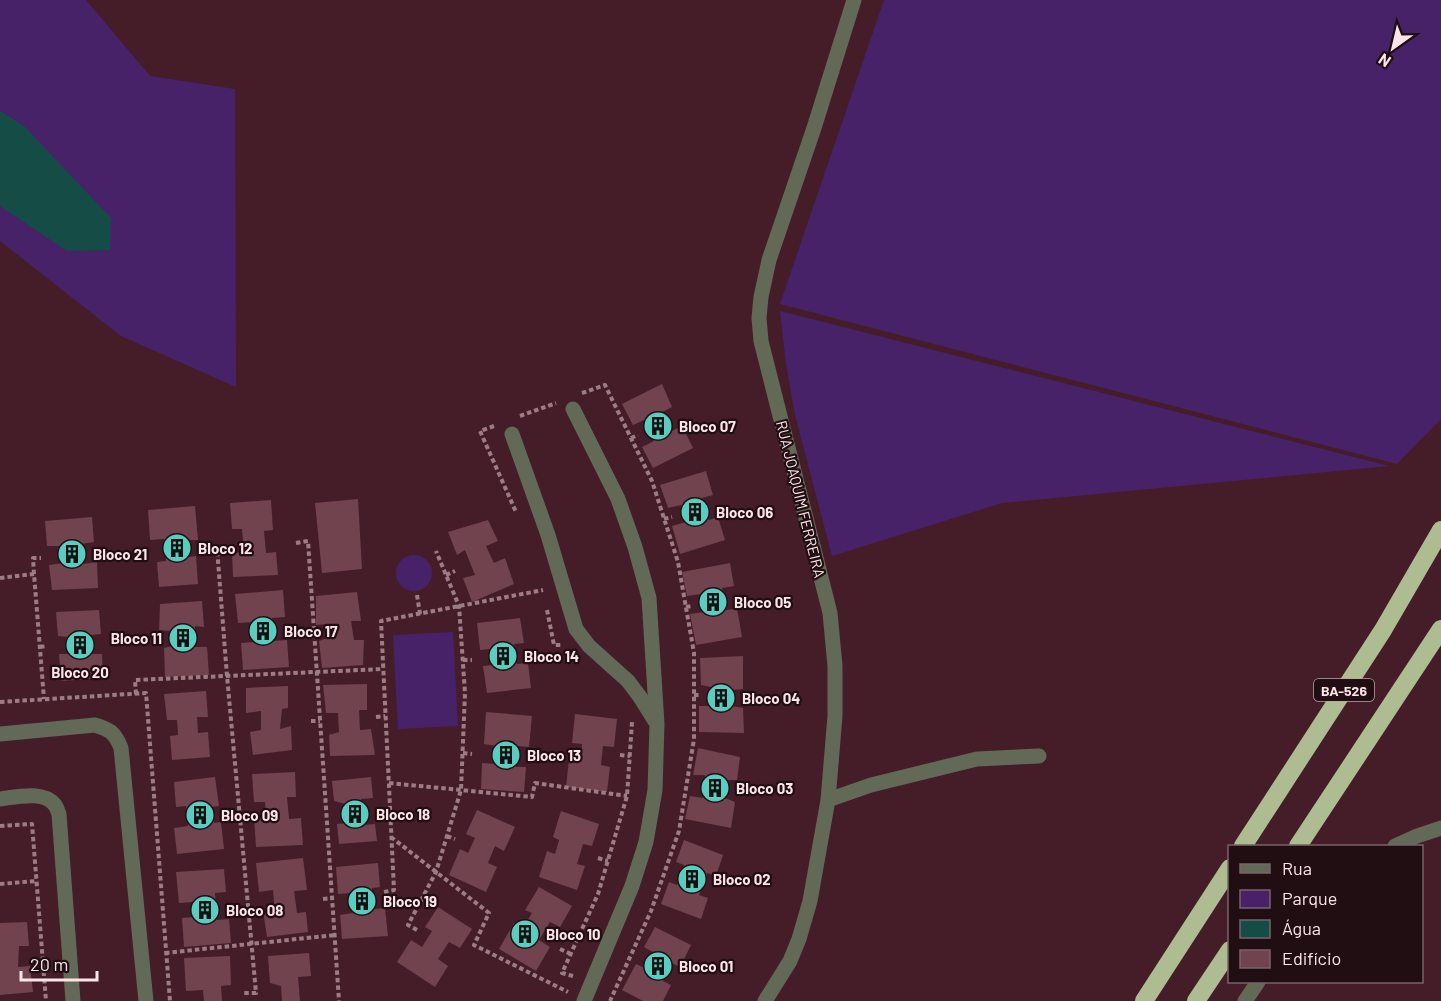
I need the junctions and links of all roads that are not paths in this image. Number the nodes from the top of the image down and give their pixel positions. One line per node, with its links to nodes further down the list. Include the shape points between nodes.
1 (854, 0): 10 (street, RUA JOAQUIM FERREIRA, via 769,260 759,318 761,341 830,613 835,716)
2 (570, 402): 6 (street, via 618,499 641,568 649,598)
3 (511, 427): 6 (street, via 576,629 628,681)
4 (1441, 530): 12 (highway, BA-526, via 1383,630)
5 (1441, 629): 13 (highway, BA-526)
6 (657, 724): 20 (street, via 655,790 646,842)
7 (0, 734): 19 (street, via 95,726 109,730 117,738)
8 (1039, 756): 10 (street, via 977,759)
9 (0, 799): 18 (street, via 36,795 49,800 59,814)
10 (828, 800): 21 (street, RUA JOAQUIM FERREIRA, via 810,901 799,939)
11 (1441, 828): 14 (street)
12 (1244, 845)
13 (1299, 845)
14 (1397, 845)
15 (1228, 871): 22 (highway)
16 (1228, 953): 23 (highway)
17 (1257, 983): 24 (street)
18 (73, 1001)
19 (146, 1001)
20 (584, 1001)
21 (765, 1001)
22 (1143, 1001)
23 (1196, 1001)
24 (1245, 1001)

